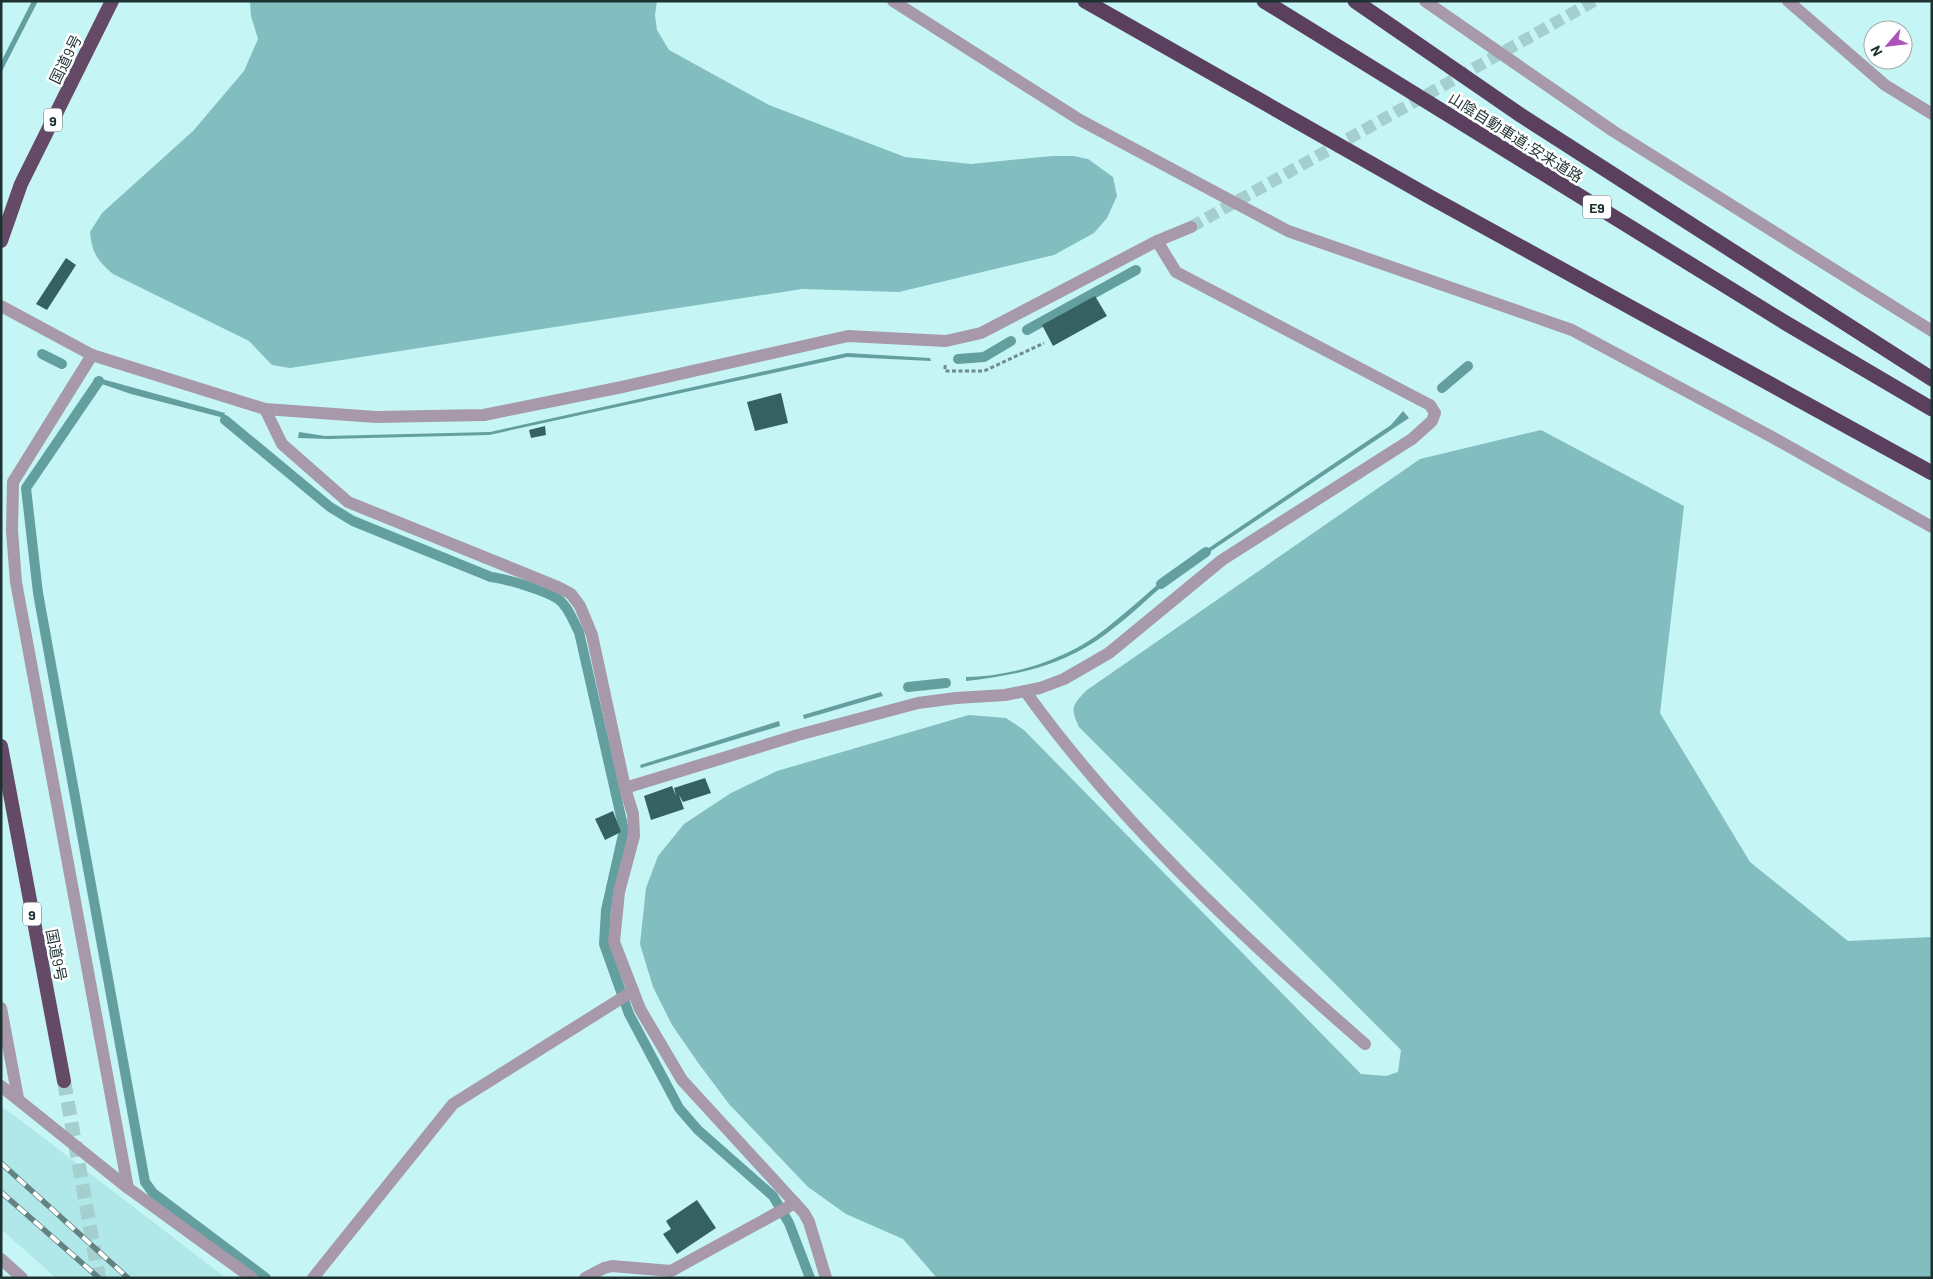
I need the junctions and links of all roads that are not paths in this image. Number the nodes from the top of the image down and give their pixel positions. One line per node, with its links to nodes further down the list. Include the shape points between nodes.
1 (112, 1): 10 (highway, 国道9号 / 9, via 21,184)
2 (893, 1): 19 (street, via 1080,120 1288,231 1572,330)
3 (1085, 1): 18 (highway, via 1430,198)
4 (1264, 1): 17 (highway, 山陰自動車道;安来道路 / E9, via 1750,301)
5 (1355, 1): 15 (highway, via 1522,116)
6 (1425, 1): 13 (street, via 1613,131)
7 (1788, 1): 8 (street, via 1885,85)
8 (1932, 114)
9 (1191, 226): 11 (street)
10 (1, 241)
11 (1157, 241): 16 (street, via 981,333 946,341 848,336 622,388 484,415 376,417); 20 (street, via 1176,272 1430,405 1435,413 1432,421 1412,439 1222,560 1109,653 1064,679)
12 (1, 306): 14 (street)
13 (1932, 331)
14 (92, 355): 16 (street); 29 (street, via 13,482 12,531 16,582)
15 (1932, 379)
16 (265, 409): 22 (street, via 282,444 348,502 571,594 580,606 592,635)
17 (1932, 409)
18 (1932, 473)
19 (1932, 527)
20 (1025, 691): 22 (street, via 918,703 798,735); 25 (street, via 1100,788 1280,971)
21 (1, 746): 26 (highway, 国道9号 / 9)
22 (625, 788): 23 (street, via 634,814 634,836 619,892 614,942)
23 (633, 991): 30 (street, via 640,1009 682,1080); 34 (street, via 453,1104)
24 (1, 1008): 28 (street)
25 (1365, 1044)
26 (64, 1081)
27 (1, 1086): 28 (street)
28 (18, 1098): 29 (street)
29 (128, 1188): 33 (street)
30 (795, 1203): 35 (street, via 671,1271 612,1266); 36 (street, via 809,1222)
31 (1, 1259): 32 (street)
32 (22, 1278)
33 (252, 1278)
34 (313, 1278)
35 (585, 1278)
36 (826, 1278)

